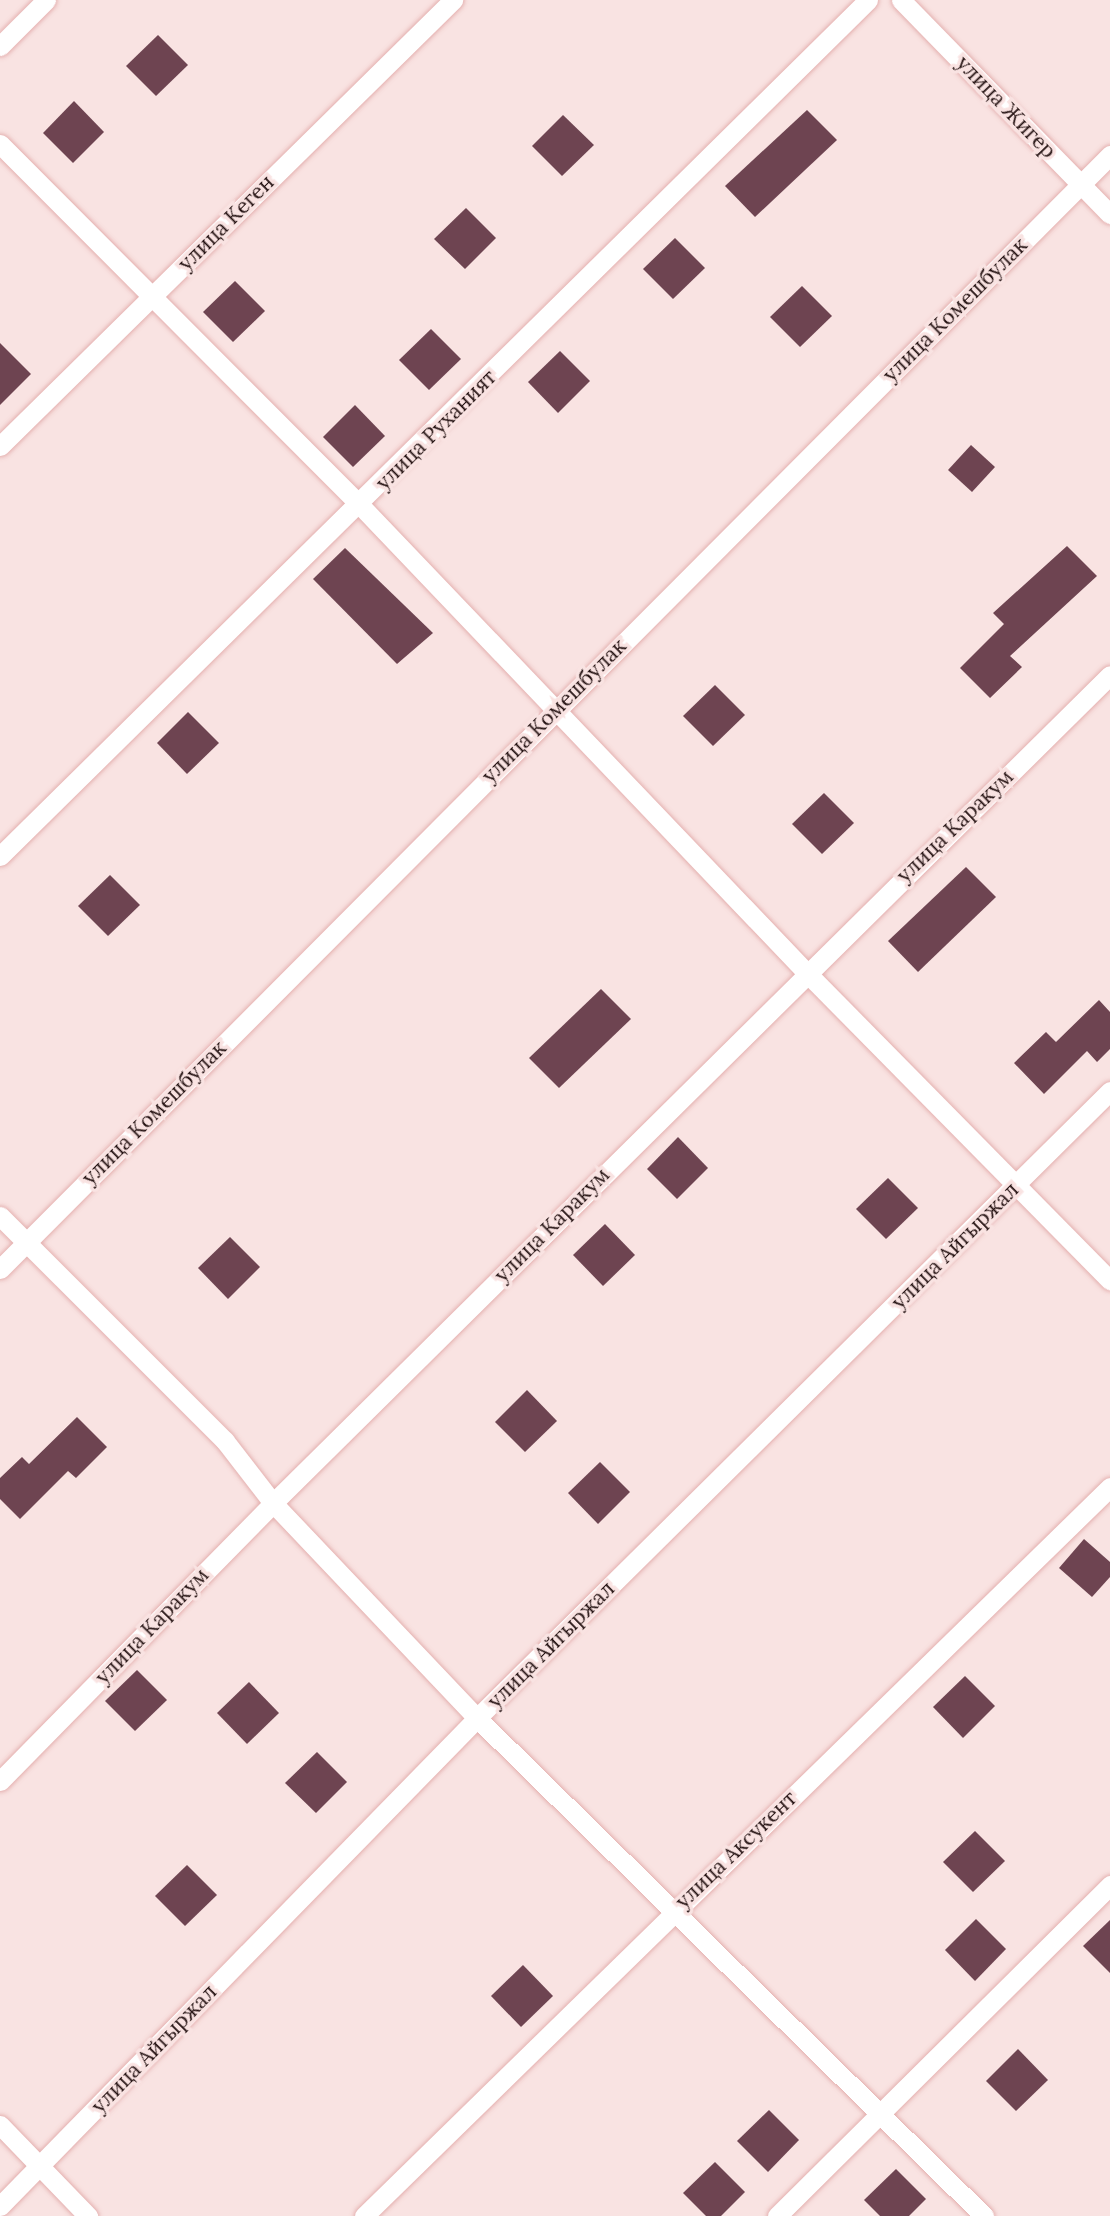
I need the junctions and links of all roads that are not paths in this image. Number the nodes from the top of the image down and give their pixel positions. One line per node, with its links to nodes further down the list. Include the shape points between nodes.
1 (46, 0): 5 (street)
2 (453, 0): 10 (street, улица Кеген)
3 (868, 0): 12 (street, улица Руханият)
4 (901, 0): 8 (street, улица Жигер)
5 (0, 46)
6 (0, 144): 10 (street)
7 (1110, 155): 8 (street, улица Комешбулак)
8 (1081, 184): 9 (street, улица Жигер); 14 (street, улица Комешбулак)
9 (1110, 214)
10 (153, 296): 11 (street, улица Кеген); 12 (street)
11 (0, 446)
12 (360, 505): 14 (street); 15 (street, улица Руханият)
13 (1110, 675): 16 (street, улица Каракум)
14 (555, 709): 16 (street); 20 (street, улица Комешбулак)
15 (0, 856)
16 (806, 972): 18 (street); 24 (street, улица Каракум)
17 (1110, 1091): 18 (street, улица Айгыржал)
18 (1017, 1185): 22 (street); 25 (street, улица Айгыржал)
19 (0, 1216): 20 (street)
20 (26, 1242): 21 (street, улица Комешбулак); 24 (street, via 225,1441)
21 (0, 1269)
22 (1110, 1280)
23 (1110, 1487): 28 (street, улица Аксукент)
24 (273, 1503): 25 (street); 26 (street, улица Каракум)
25 (477, 1718): 28 (street); 31 (street, улица Айгыржал)
26 (0, 1781)
27 (1110, 1885): 29 (street)
28 (673, 1910): 29 (street); 34 (street, улица Аксукент)
29 (883, 2113): 35 (street); 36 (street)
30 (0, 2125): 31 (street)
31 (39, 2166): 32 (street, улица Айгыржал); 33 (street)
32 (0, 2206)
33 (88, 2216)
34 (364, 2216)
35 (777, 2216)
36 (984, 2216)

